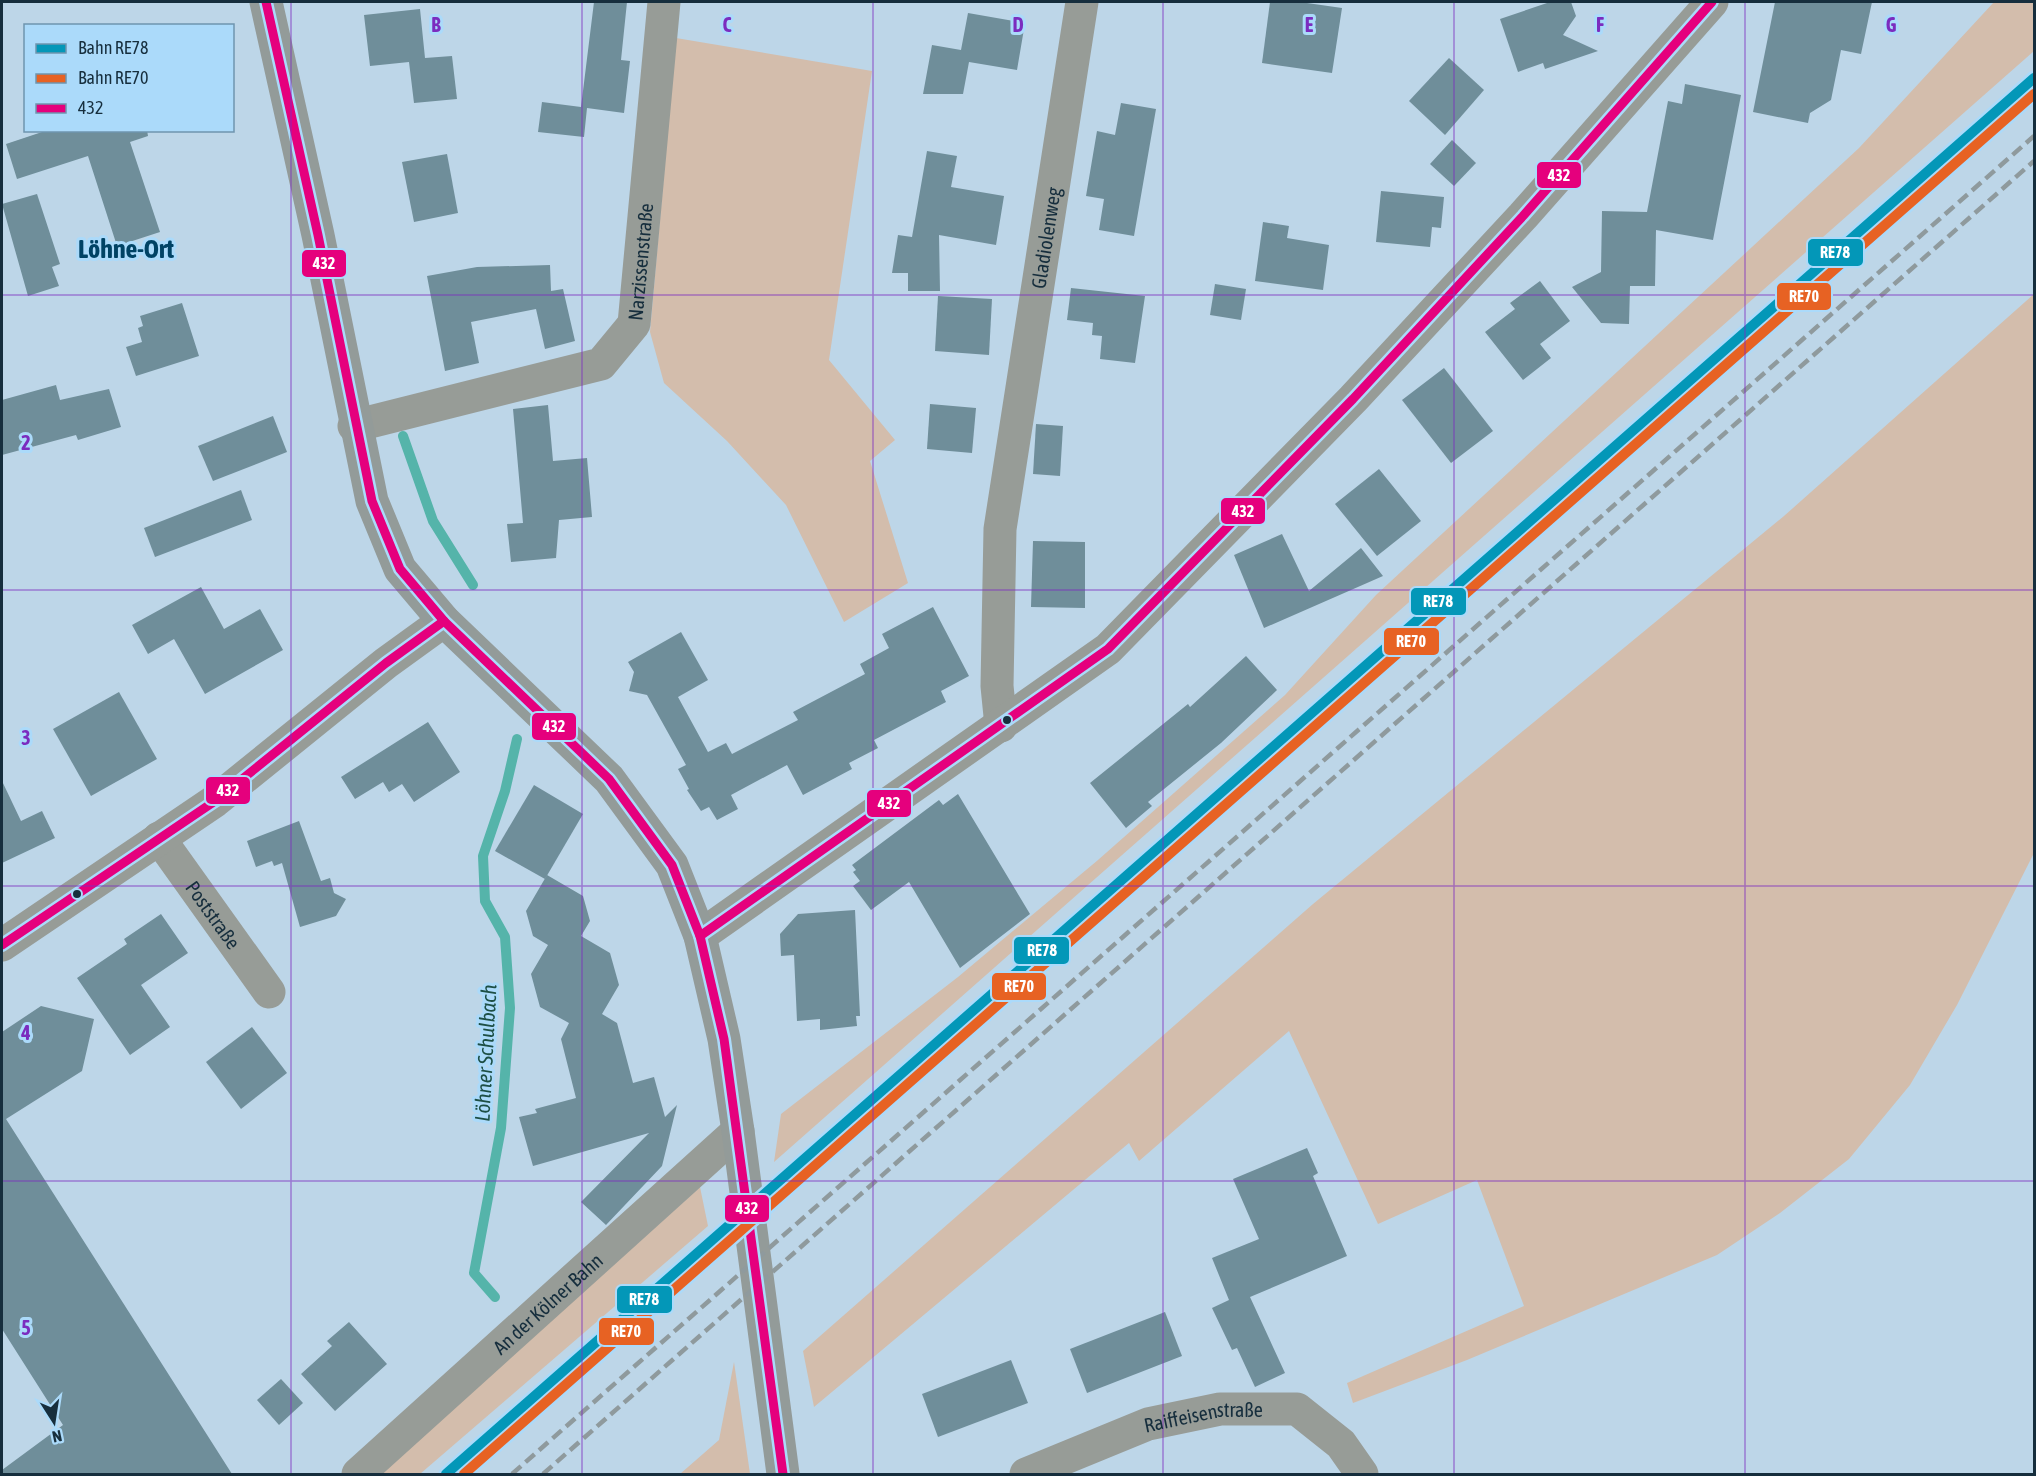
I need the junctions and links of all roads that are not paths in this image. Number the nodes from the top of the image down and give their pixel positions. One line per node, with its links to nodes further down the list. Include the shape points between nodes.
1 (266, 2): 5 (main road, via 318,235)
2 (664, 2): 5 (street, Narzissenstraße, via 634,324 601,364)
3 (1082, 2): 7 (street, Gladiolenweg, via 1000,529)
4 (1712, 2): 7 (street, via 1523,216 1353,399 1108,649)
5 (354, 426): 6 (main road, via 372,501 400,569)
6 (444, 621): 8 (street, via 215,801); 9 (main road, via 609,779 672,865)
7 (1000, 726): 9 (street)
8 (159, 838): 10 (street); 11 (street, Poststraße)
9 (700, 936): 12 (main road, via 724,1040)
10 (2, 945)
11 (269, 992)
12 (738, 1131): 13 (street, An der Kölner Bahn); 14 (main road)
13 (358, 1474)
14 (783, 1474)
15 (1026, 1474): 16 (street, Raiffeisenstraße, via 1148,1424 1220,1409 1297,1409 1341,1444)
16 (1362, 1474)

